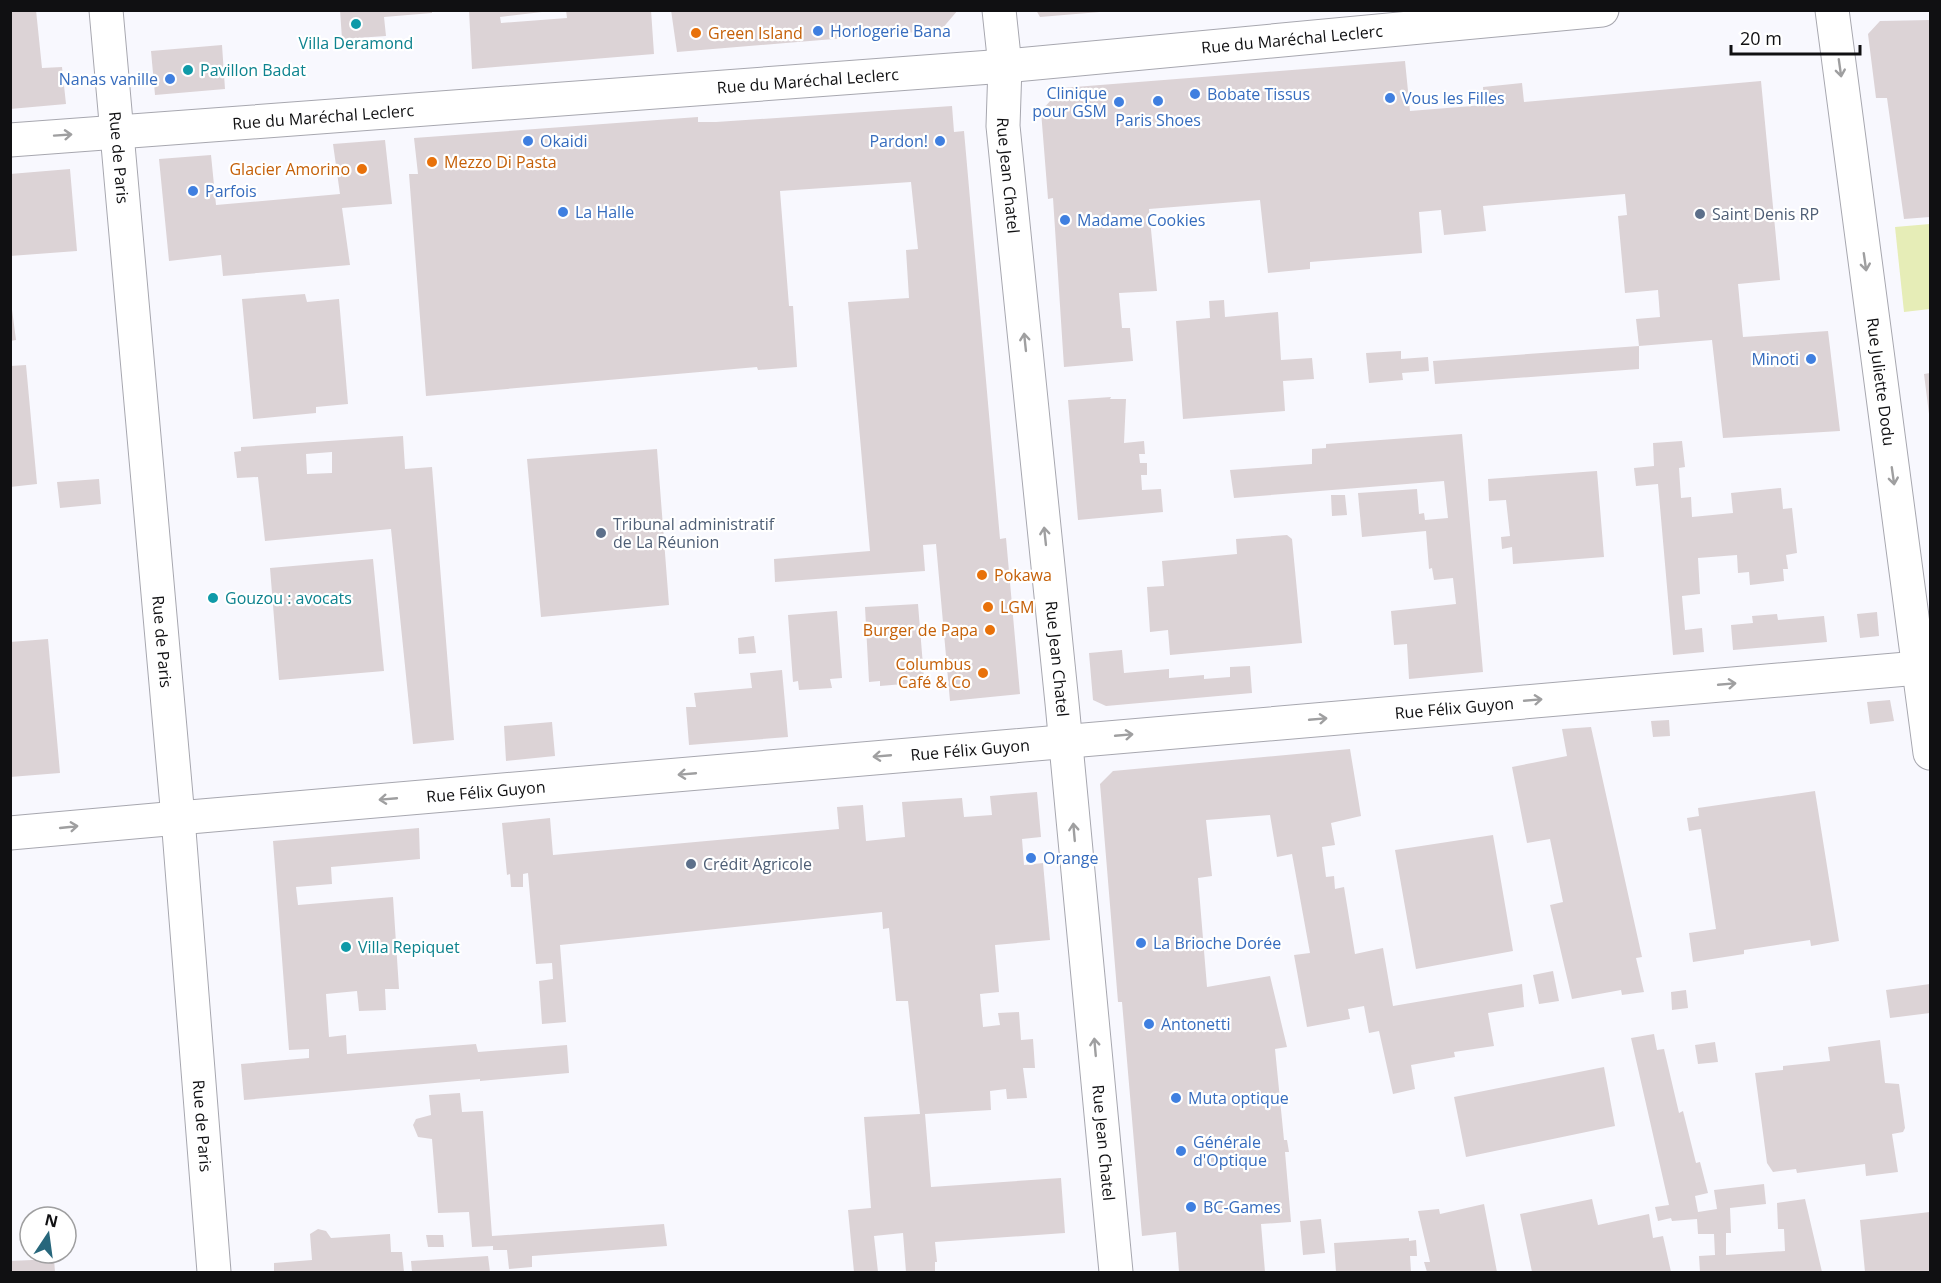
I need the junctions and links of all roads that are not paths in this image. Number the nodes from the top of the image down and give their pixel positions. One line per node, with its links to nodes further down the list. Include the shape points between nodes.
1 (106, 10): 6 (street, Rue de Paris)
2 (999, 10): 5 (street, Rue Jean Chatel)
3 (1602, 10): 5 (street, Rue du Maréchal Leclerc)
4 (1832, 10): 8 (street, Rue Juliette Dodu, one-way to 8)
5 (1005, 66): 6 (street, Rue du Maréchal Leclerc); 9 (street, Rue Jean Chatel, one-way to 5, via 1003,126)
6 (116, 130): 7 (street, Rue du Maréchal Leclerc, one-way to 6); 11 (street, Rue de Paris)
7 (10, 140)
8 (1925, 668): 9 (street, Rue Félix Guyon, one-way to 8); 10 (street, Rue Juliette Dodu)
9 (1065, 740): 11 (street, Rue Félix Guyon, one-way to 11); 14 (street, Rue Jean Chatel, one-way to 9)
10 (1930, 753)
11 (178, 818): 12 (street, Rue Félix Guyon, one-way to 11); 13 (street, Rue de Paris)
12 (10, 833)
13 (214, 1272)
14 (1116, 1272)

